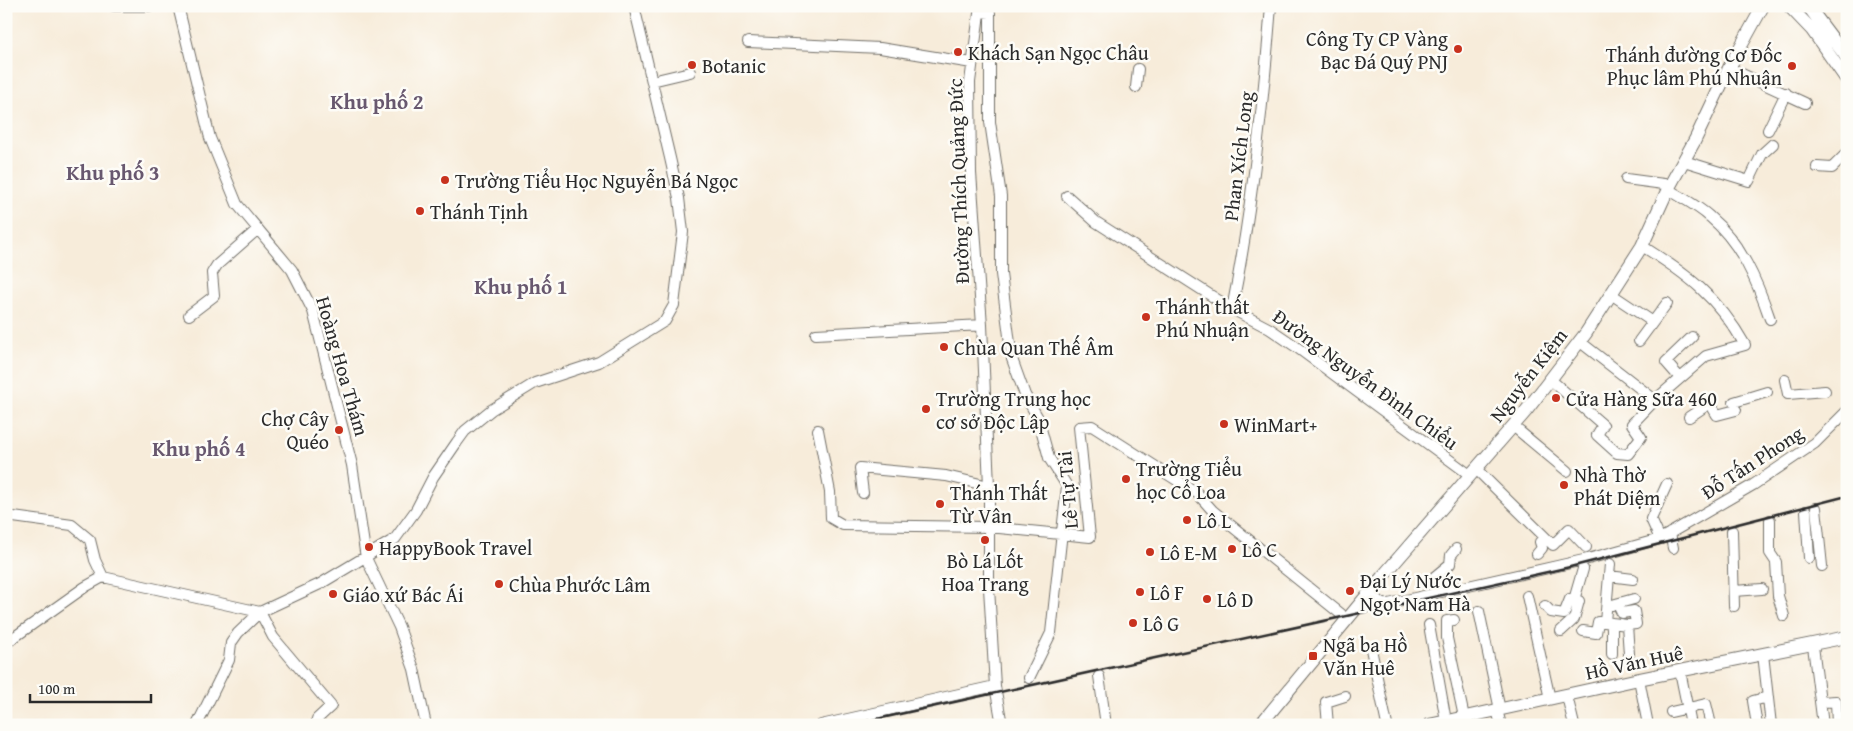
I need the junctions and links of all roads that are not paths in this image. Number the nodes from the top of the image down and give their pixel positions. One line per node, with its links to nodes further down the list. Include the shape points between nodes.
1 (114, 6): 2 (street)
2 (149, 6)
3 (178, 6): 34 (street, Hoàng Hoa Thám, via 210,138 237,204)
4 (634, 6): 22 (street)
5 (1271, 6): 38 (street, Phan Xích Long, via 1262,111 1244,248)
6 (1763, 6): 10 (main road, Nguyễn Kiệm)
7 (1789, 6): 21 (main road, via 1812,30)
8 (1808, 6): 14 (main road)
9 (980, 9): 12 (street, Đường Thích Quảng Đức); 13 (street, via 990,13)
10 (1755, 12): 16 (main road, Nguyễn Kiệm)
11 (748, 42): 15 (street, via 880,48)
12 (974, 48): 13 (street); 15 (street, Đường Thích Quảng Đức)
13 (989, 50): 20 (street)
14 (1847, 58)
15 (972, 63): 19 (street, Đường Thích Quảng Đức)
16 (1728, 68): 24 (street); 29 (main road, Nguyễn Kiệm)
17 (1138, 69): 23 (street)
18 (690, 72): 22 (street)
19 (970, 78): 20 (street); 42 (street, Đường Thích Quảng Đức, via 971,173)
20 (989, 80): 67 (street, via 990,122 1000,196 1001,274 1012,358 1025,395 1038,418 1049,458 1067,486)
21 (1847, 80)
22 (652, 82): 74 (street, via 679,198 682,232 674,305 665,320 599,362 535,383 491,410 461,437 395,539)
23 (1136, 87)
24 (1786, 93): 25 (street); 26 (street)
25 (1805, 103)
26 (1768, 130)
27 (1773, 144): 29 (street, via 1762,154 1749,181)
28 (1847, 153): 30 (street, via 1832,168)
29 (1684, 161): 32 (main road, Nguyễn Kiệm)
30 (1817, 167)
31 (1626, 179): 32 (street)
32 (1670, 187): 35 (main road, Nguyễn Kiệm); 40 (street, via 1724,230 1745,259)
33 (1068, 196): 38 (street, Đường Nguyễn Đình Chiểu, via 1096,222)
34 (258, 229): 39 (street, via 216,265 212,273 214,296); 74 (street, Hoàng Hoa Thám, via 292,270 313,311 352,465)
35 (1642, 246): 36 (main road, Nguyễn Kiệm); 47 (street, via 1682,271 1711,298 1731,320 1745,344 1706,356)
36 (1611, 294): 41 (street); 45 (main road, Nguyễn Kiệm)
37 (1667, 303): 41 (street)
38 (1232, 309): 58 (street, Đường Nguyễn Đình Chiểu, via 1270,329)
39 (189, 315)
40 (1770, 319)
41 (1653, 322): 46 (street)
42 (982, 325): 43 (street); 60 (street, Đường Thích Quảng Đức)
43 (816, 334)
44 (1692, 337): 47 (street, via 1666,362)
45 (1580, 341): 48 (main road, Nguyễn Kiệm); 52 (street)
46 (1638, 341)
47 (1680, 378): 52 (street)
48 (1551, 380): 52 (street, via 1603,425 1597,435 1618,453 1628,454 1641,437 1632,424); 55 (main road, Nguyễn Kiệm)
49 (1785, 380): 50 (street, via 1788,394)
50 (1826, 391)
51 (1767, 392): 54 (street, via 1718,415 1710,403)
52 (1655, 400)
53 (1847, 411): 66 (street, Đỗ Tấn Phong, via 1815,443 1753,485)
54 (1690, 417)
55 (1514, 426): 57 (street); 58 (main road, Nguyễn Kiệm)
56 (818, 430): 64 (street, Lê Tự Tài, via 832,518 843,525)
57 (1567, 471)
58 (1473, 472): 68 (street, Đường Nguyễn Đình Chiểu); 85 (main road, Nguyễn Kiệm)
59 (1667, 484): 69 (street, via 1650,519)
60 (989, 486): 61 (street, via 946,476 860,468); 64 (street)
61 (863, 493)
62 (6, 516): 80 (street, via 72,525 90,540)
63 (1770, 520): 96 (street, via 1770,554 1776,562 1778,596)
64 (989, 527): 67 (street, Lê Tự Tài); 114 (street)
65 (1732, 531): 84 (street)
66 (1670, 533): 69 (street, Đỗ Tấn Phong); 71 (street)
67 (1062, 535): 95 (street, Lê Tự Tài, via 1090,537 1079,428 1092,426 1197,493 1213,511); 112 (street, via 1051,633)
68 (1545, 538): 70 (street, via 1553,545 1569,529); 73 (street, via 1540,542 1542,548)
69 (1660, 539): 85 (street, Đỗ Tấn Phong, via 1588,559 1384,605)
70 (1586, 547)
71 (1673, 548)
72 (1456, 549): 81 (street, via 1450,555 1450,564)
73 (1537, 554)
74 (366, 558): 94 (street); 127 (street, Hoàng Hoa Thám, via 412,661)
75 (1809, 558): 77 (street, via 1811,509)
76 (1610, 564): 79 (street)
77 (1822, 566)
78 (1584, 570): 88 (street)
79 (1609, 576): 82 (street); 89 (street)
80 (103, 577): 94 (street); 104 (street)
81 (1433, 578)
82 (1633, 579)
83 (1762, 589): 84 (street)
84 (1734, 591): 92 (street)
85 (1370, 593): 131 (main road, Nguyễn Kiệm)
86 (1528, 596): 118 (street)
87 (1634, 599): 90 (street)
88 (1574, 600): 91 (street, via 1570,599 1564,614 1551,612); 101 (street, via 1579,601 1574,619)
89 (1607, 604): 90 (street); 98 (street)
90 (1618, 605): 100 (street, via 1622,613 1634,612 1636,624)
91 (1546, 606)
92 (1734, 606)
93 (1479, 611): 121 (street)
94 (260, 612): 124 (street, via 273,637 331,706); 126 (street, via 231,643 229,660)
95 (1341, 614)
96 (1784, 616)
97 (1454, 620): 123 (street, via 1447,621 1447,638)
98 (1608, 622): 100 (street); 102 (street, via 1598,622 1596,632); 107 (street)
99 (1429, 624): 125 (street)
100 (1627, 625): 108 (street)
101 (1561, 631)
102 (1583, 631)
103 (1847, 637): 105 (main road, Hồ Văn Huê)
104 (6, 643)
105 (1813, 646): 109 (main road, Hồ Văn Huê); 119 (street)
106 (1371, 649): 133 (street)
107 (1612, 654)
108 (1629, 654)
109 (1763, 654): 110 (main road, Hồ Văn Huê); 117 (street)
110 (1680, 671): 113 (main road, Hồ Văn Huê); 120 (street)
111 (1099, 676): 130 (street)
112 (1029, 678)
113 (1639, 679): 116 (main road, Hồ Văn Huê); 137 (street)
114 (996, 686): 128 (street); 129 (street)
115 (1345, 696): 132 (street, via 1326,702)
116 (1567, 696): 118 (main road, Hồ Văn Huê); 136 (street)
117 (1768, 697): 140 (street, via 1753,701); 141 (street)
118 (1550, 699): 121 (main road, Hồ Văn Huê)
119 (1820, 702): 142 (street); 143 (street, via 1836,701)
120 (1688, 708): 122 (street); 138 (street); 139 (street, via 1706,704)
121 (1499, 710): 123 (main road, Hồ Văn Huê); 135 (street)
122 (1671, 712)
123 (1464, 717): 125 (main road, Hồ Văn Huê)
124 (317, 719)
125 (1446, 721): 134 (main road, Hồ Văn Huê)
126 (197, 725)
127 (426, 725)
128 (821, 725)
129 (1002, 725)
130 (1106, 725)
131 (1260, 725)
132 (1328, 725)
133 (1387, 725)
134 (1429, 725)
135 (1500, 725)
136 (1574, 725)
137 (1648, 725)
138 (1691, 725)
139 (1711, 725)
140 (1757, 725)
141 (1771, 725)
142 (1823, 725)
143 (1837, 725)

